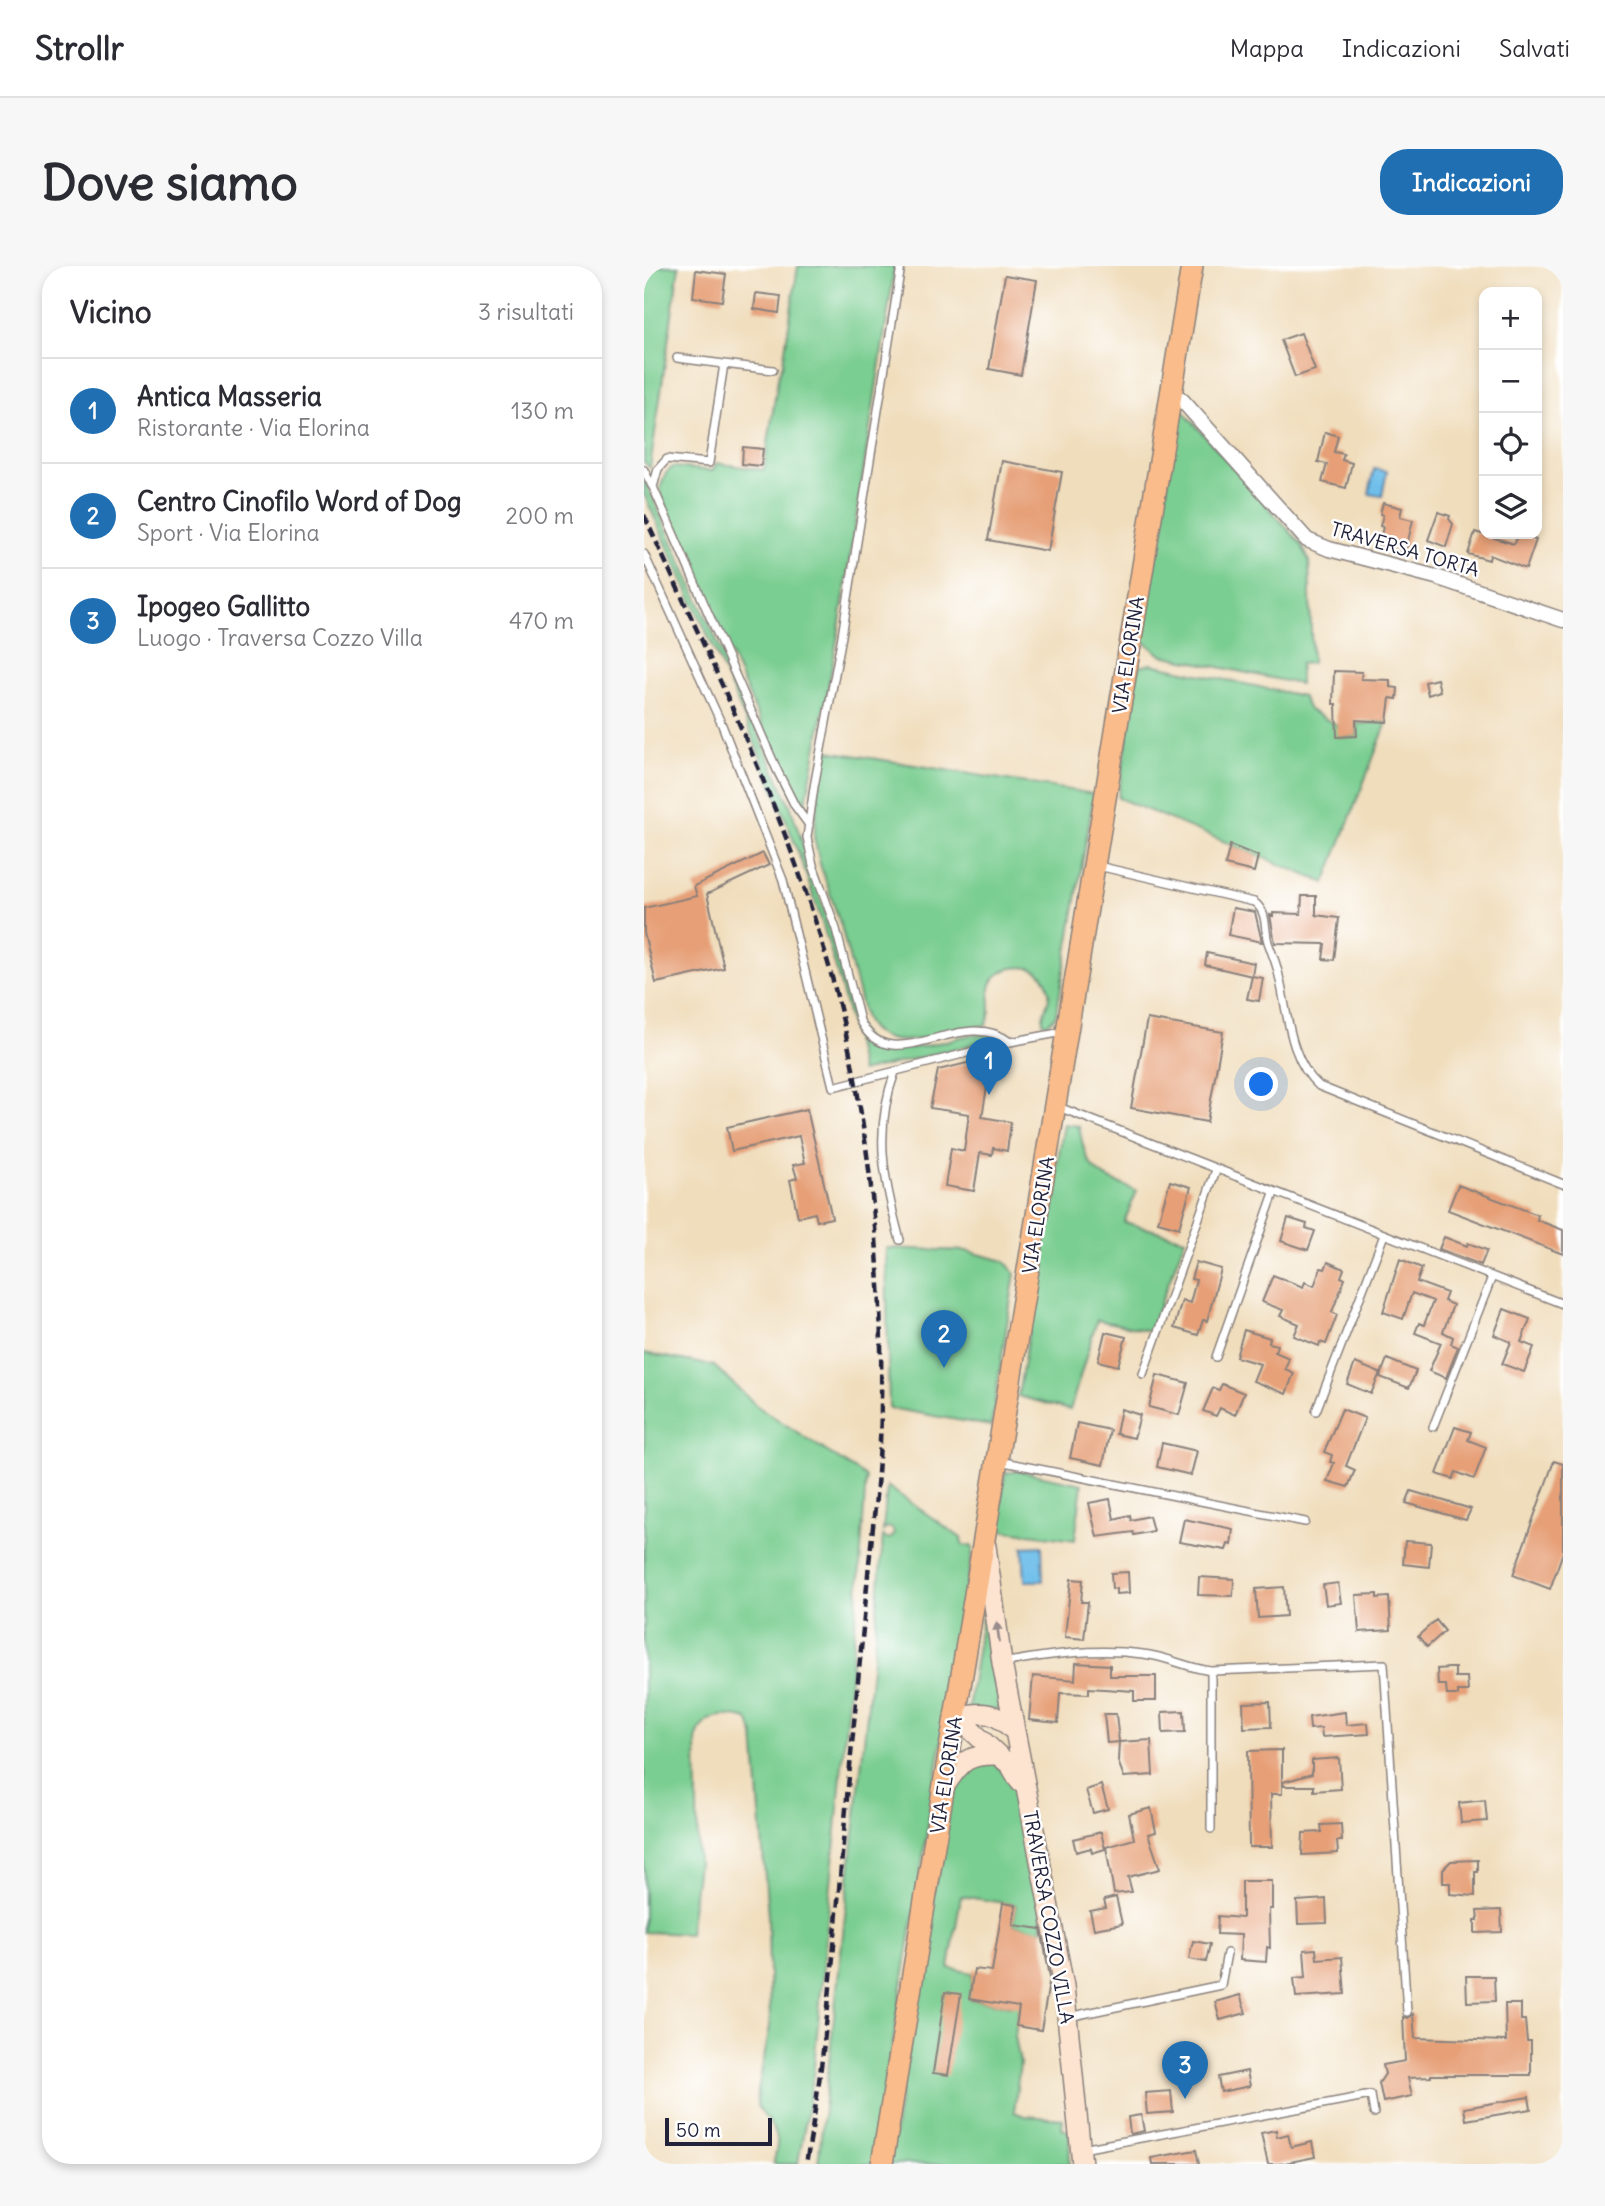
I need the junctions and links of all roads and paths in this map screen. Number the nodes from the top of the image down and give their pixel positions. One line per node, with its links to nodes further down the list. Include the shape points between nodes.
1 (901, 266): 11 (lane)
2 (1192, 266): 6 (main road, VIA ELORINA)
3 (677, 358): 4 (lane)
4 (724, 364): 5 (lane); 8 (lane, via 709,463 667,459 658,469)
5 (773, 370)
6 (1171, 393): 10 (street, TRAVERSA TORTA, via 1307,540 1436,576); 12 (main road, VIA ELORINA)
7 (644, 470): 8 (lane)
8 (653, 487): 11 (lane, via 777,770)
9 (644, 554): 15 (lane, via 722,725 777,862 833,1087)
10 (1563, 620)
11 (809, 825): 14 (lane, via 813,864 866,1033 891,1046 974,1030 991,1031)
12 (1094, 865): 13 (main road, VIA ELORINA); 18 (lane, via 1254,902 1264,913 1296,1053 1319,1086)
13 (1067, 1031): 14 (lane); 16 (main road, VIA ELORINA)
14 (1010, 1042): 15 (lane)
15 (895, 1072): 21 (lane, via 882,1133 886,1187)
16 (1055, 1106): 17 (lane); 28 (main road, VIA ELORINA)
17 (1216, 1170): 19 (lane); 25 (lane)
18 (1563, 1184)
19 (1274, 1193): 20 (lane); 24 (lane)
20 (1384, 1235): 22 (lane); 26 (lane)
21 (901, 1240)
22 (1492, 1277): 23 (lane); 27 (lane)
23 (1563, 1304)
24 (1216, 1357)
25 (1143, 1374)
26 (1316, 1412)
27 (1433, 1427)
28 (998, 1461): 29 (lane); 30 (main road, VIA ELORINA)
29 (1306, 1522)
30 (985, 1539): 31 (street, TRAVERSA COZZO VILLA, one-way to 30); 33 (main road, VIA ELORINA)
31 (1002, 1663): 32 (lane, via 1076,1652 1143,1654); 34 (street, TRAVERSA COZZO VILLA)
32 (1211, 1671): 38 (lane); 40 (lane, via 1384,1664)
33 (956, 1716): 34 (street, via 986,1712 998,1716); 35 (street); 36 (main road, VIA ELORINA)
34 (1015, 1732): 37 (street, TRAVERSA COZZO VILLA)
35 (998, 1755): 36 (street, via 970,1758 958,1765); 37 (street, via 1010,1765)
36 (944, 1787): 44 (main road, VIA ELORINA)
37 (1027, 1796): 41 (street, TRAVERSA COZZO VILLA)
38 (1210, 1829)
39 (1227, 1953): 41 (lane, via 1221,1985)
40 (1407, 2012)
41 (1068, 2017): 43 (street, TRAVERSA COZZO VILLA)
42 (1374, 2113): 43 (lane, via 1371,2095)
43 (1081, 2157)
44 (882, 2164)

